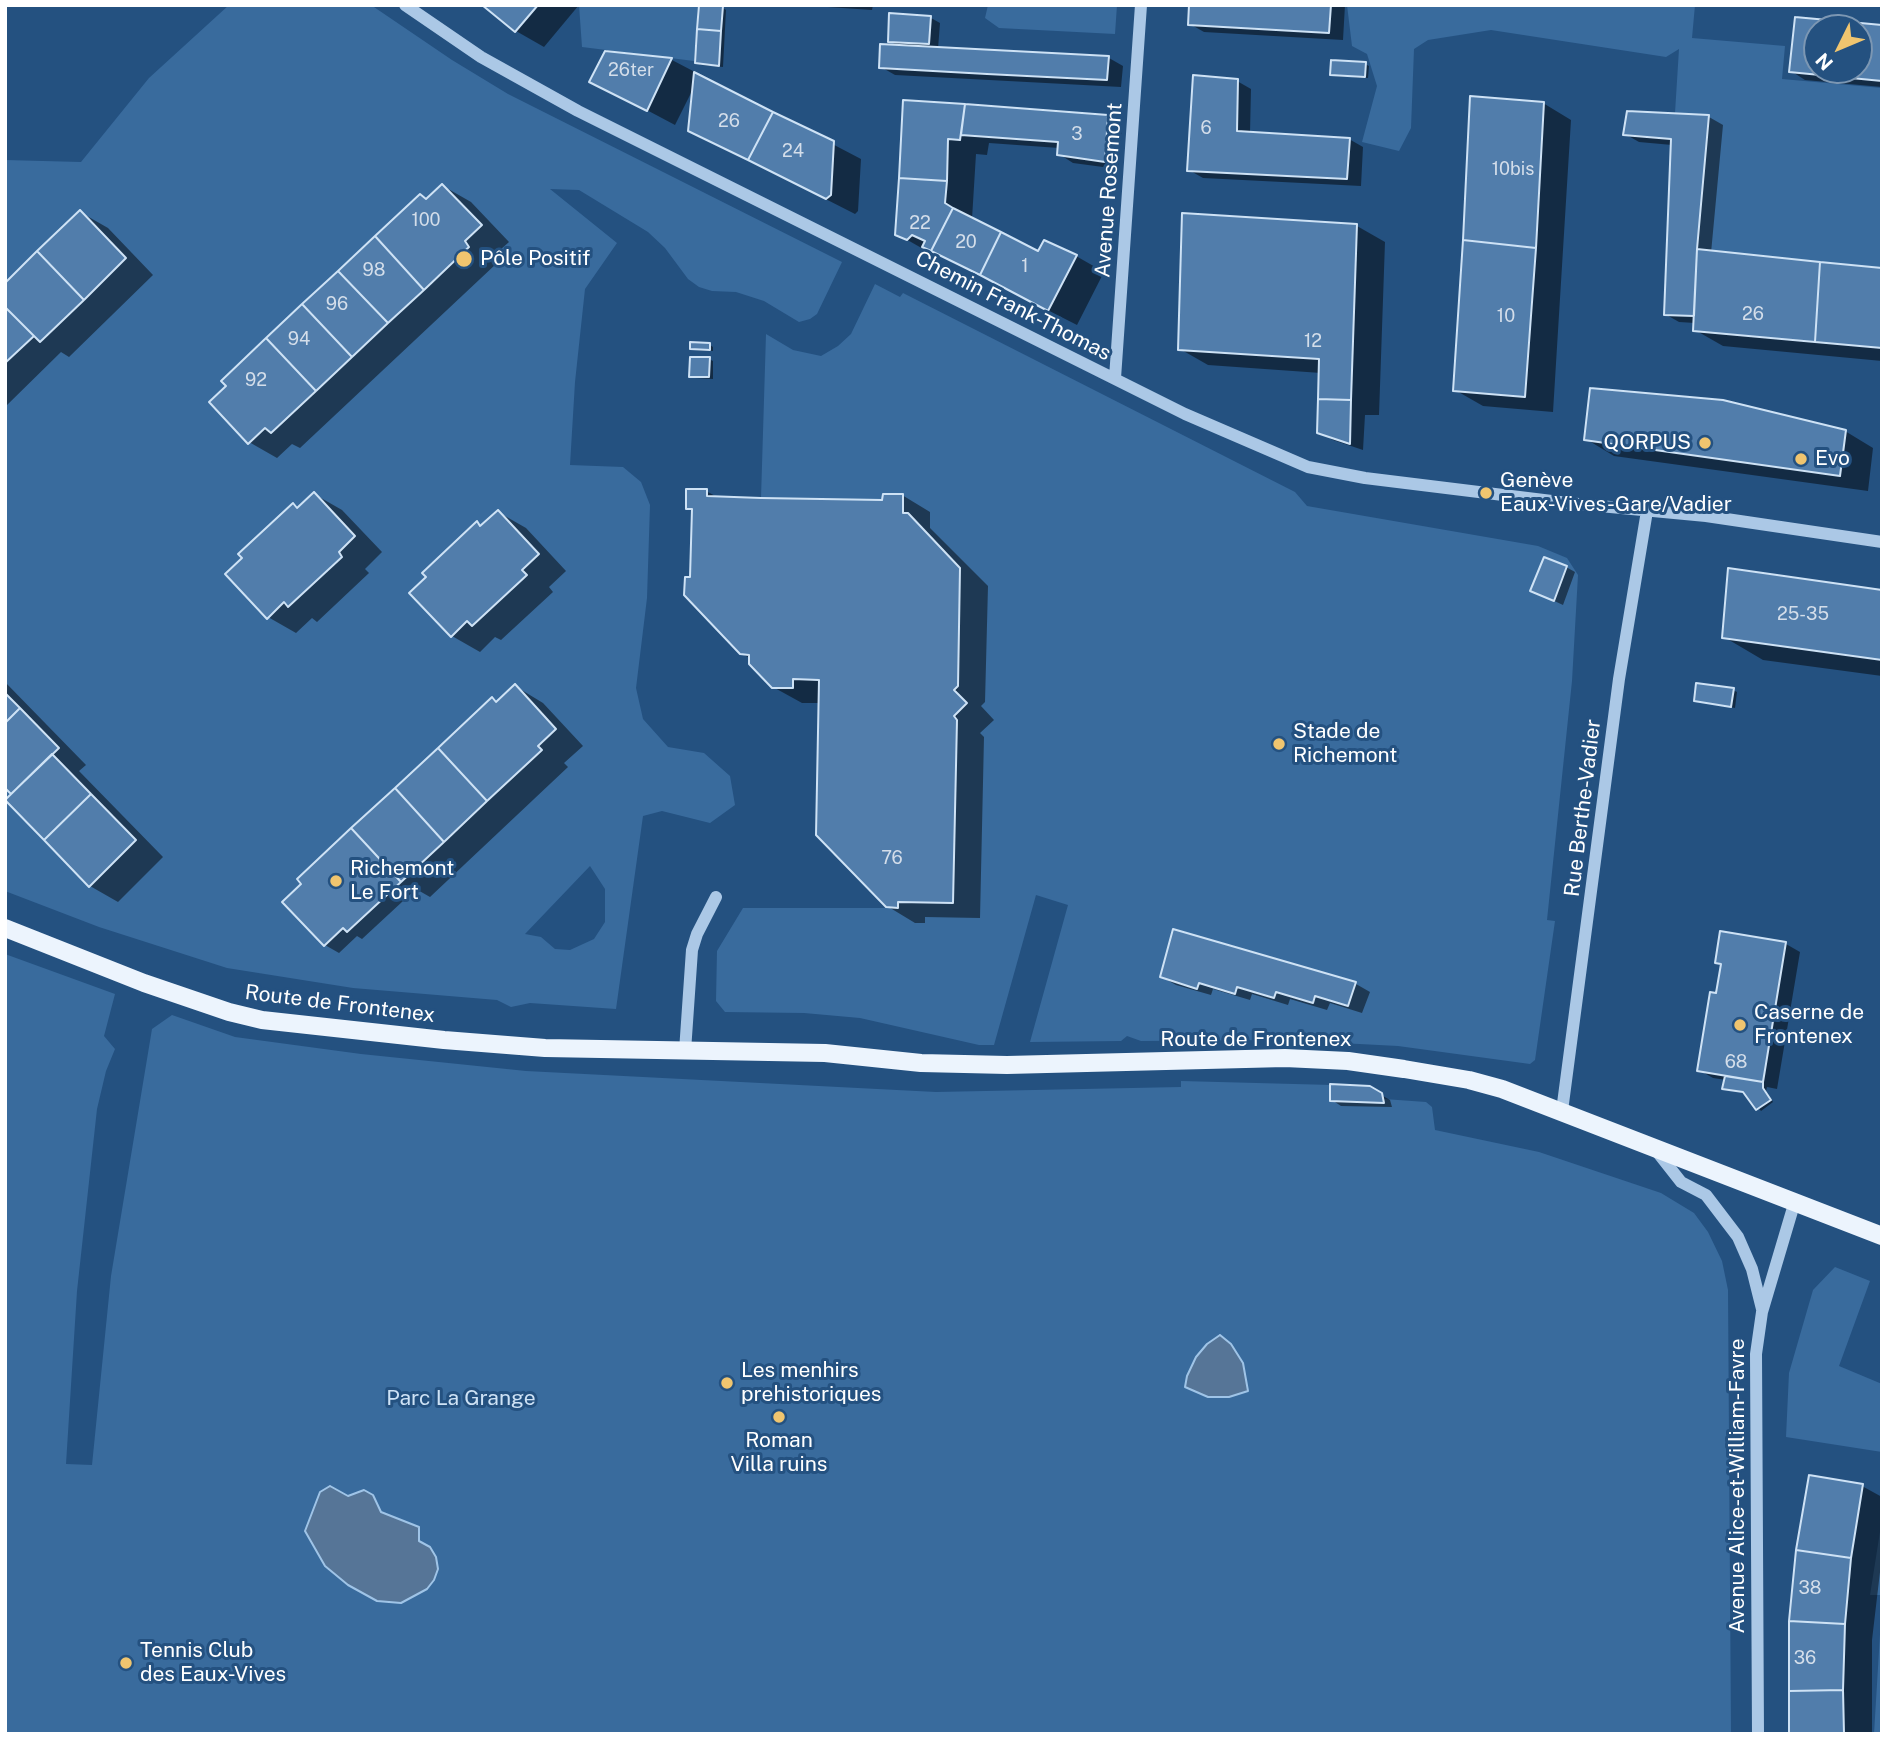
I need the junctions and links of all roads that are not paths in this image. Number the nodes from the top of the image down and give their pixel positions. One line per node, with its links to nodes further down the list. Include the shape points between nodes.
1 (405, 5): 3 (street, Chemin Frank-Thomas, via 481,57 568,106)
2 (1141, 5): 3 (street, Avenue Rosemont)
3 (1115, 378): 4 (street, Chemin Frank-Thomas, via 1308,467 1365,478)
4 (1647, 511): 5 (street, Chemin Frank-Thomas); 9 (street, Rue Berthe-Vadier, via 1619,679)
5 (1882, 542)
6 (716, 897): 8 (street, via 692,950)
7 (5, 928): 8 (main road, Route de Frontenex, via 196,1001 262,1020 545,1048)
8 (685, 1051): 9 (main road, Route de Frontenex, via 825,1053 995,1065 1285,1058 1348,1061 1469,1080)
9 (1563, 1111): 10 (main road, Route de Frontenex)
10 (1653, 1146): 11 (main road, Route de Frontenex); 13 (street, via 1681,1182 1706,1195 1733,1230 1752,1269)
11 (1795, 1201): 12 (main road, Route de Frontenex); 13 (street, Avenue Alice-et-William-Favre)
12 (1882, 1236)
13 (1762, 1312): 14 (street, Avenue Alice-et-William-Favre, via 1755,1409)
14 (1758, 1734)

